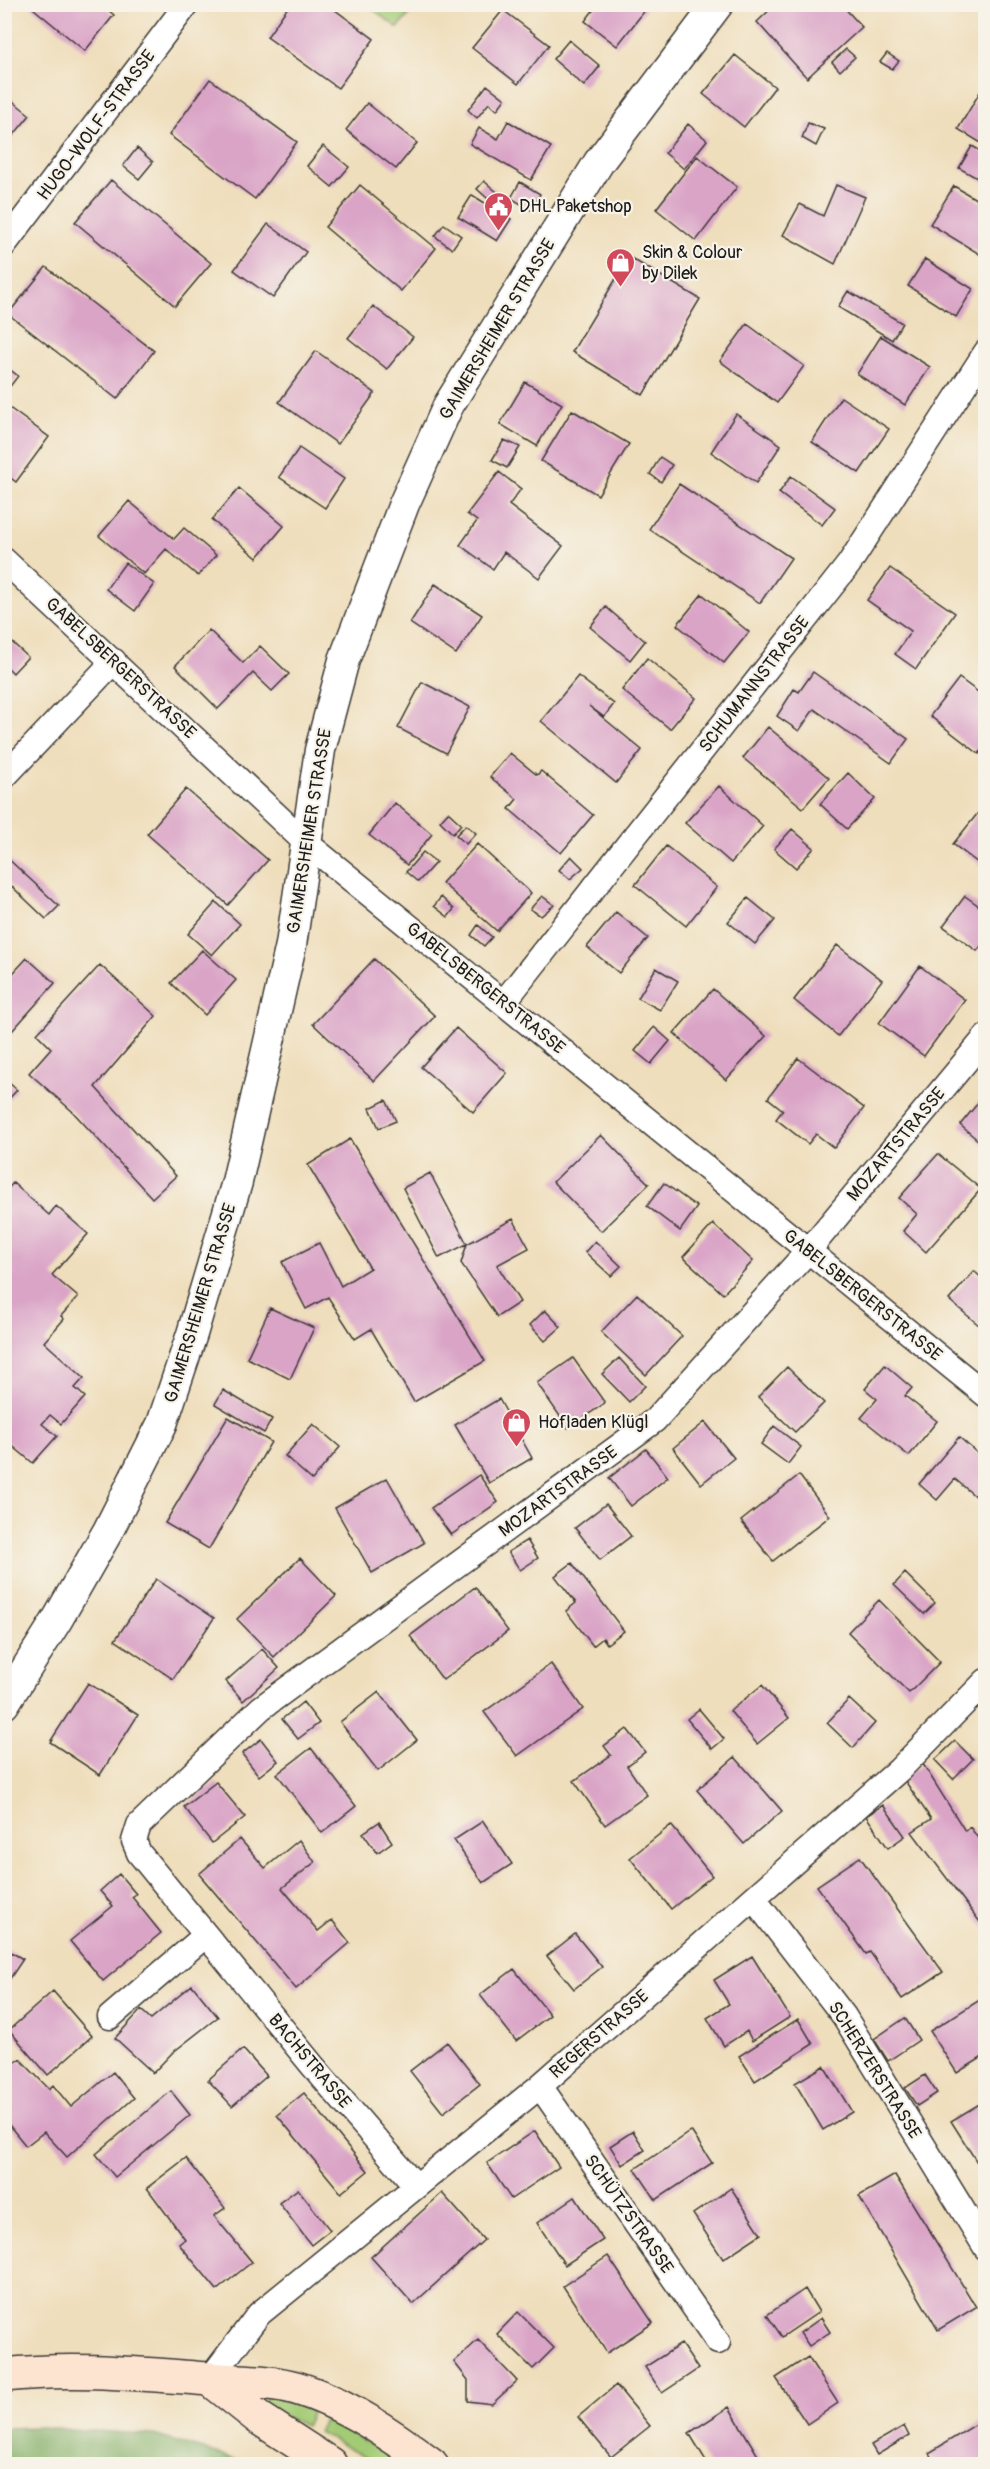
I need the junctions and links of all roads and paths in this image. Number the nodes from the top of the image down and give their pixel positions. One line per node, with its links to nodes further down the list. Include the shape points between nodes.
1 (188, 4): 3 (street, HUGO-WOLF-STRASSE)
2 (713, 6): 8 (street, GAIMERSHEIMER STRASSE, via 599,162 448,406 404,504 344,660 320,750)
3 (5, 242)
4 (986, 352): 9 (street, SCHUMANNSTRASSE, via 849,564)
5 (4, 560): 6 (street, GABELSBERGERSTRASSE)
6 (114, 661): 7 (street); 8 (street, GABELSBERGERSTRASSE)
7 (4, 777)
8 (304, 841): 9 (street, GABELSBERGERSTRASSE); 14 (street, GAIMERSHEIMER STRASSE, via 291,945 237,1182 162,1424 108,1531)
9 (504, 1002): 11 (street, GABELSBERGERSTRASSE)
10 (986, 1037): 11 (street, MOZARTSTRASSE)
11 (808, 1251): 12 (street, GABELSBERGERSTRASSE); 15 (street, MOZARTSTRASSE, via 655,1420 261,1708 139,1825)
12 (986, 1395)
13 (986, 1681): 16 (street, REGERSTRASSE, via 899,1770)
14 (4, 1704)
15 (134, 1841): 17 (street, BACHSTRASSE, via 139,1853)
16 (754, 1899): 19 (street, REGERSTRASSE); 21 (street, SCHERZERSTRASSE, via 844,2016)
17 (206, 1935): 18 (street); 20 (street, BACHSTRASSE)
18 (110, 2017)
19 (540, 2085): 20 (street, REGERSTRASSE); 22 (street, SCHÜTZSTRASSE)
20 (416, 2186): 24 (street, REGERSTRASSE, via 259,2314)
21 (986, 2248)
22 (718, 2342)
23 (4, 2374): 24 (main road, via 78,2370)
24 (210, 2379): 25 (main road); 26 (main road, via 295,2387 363,2419)
25 (330, 2464)
26 (431, 2464)

